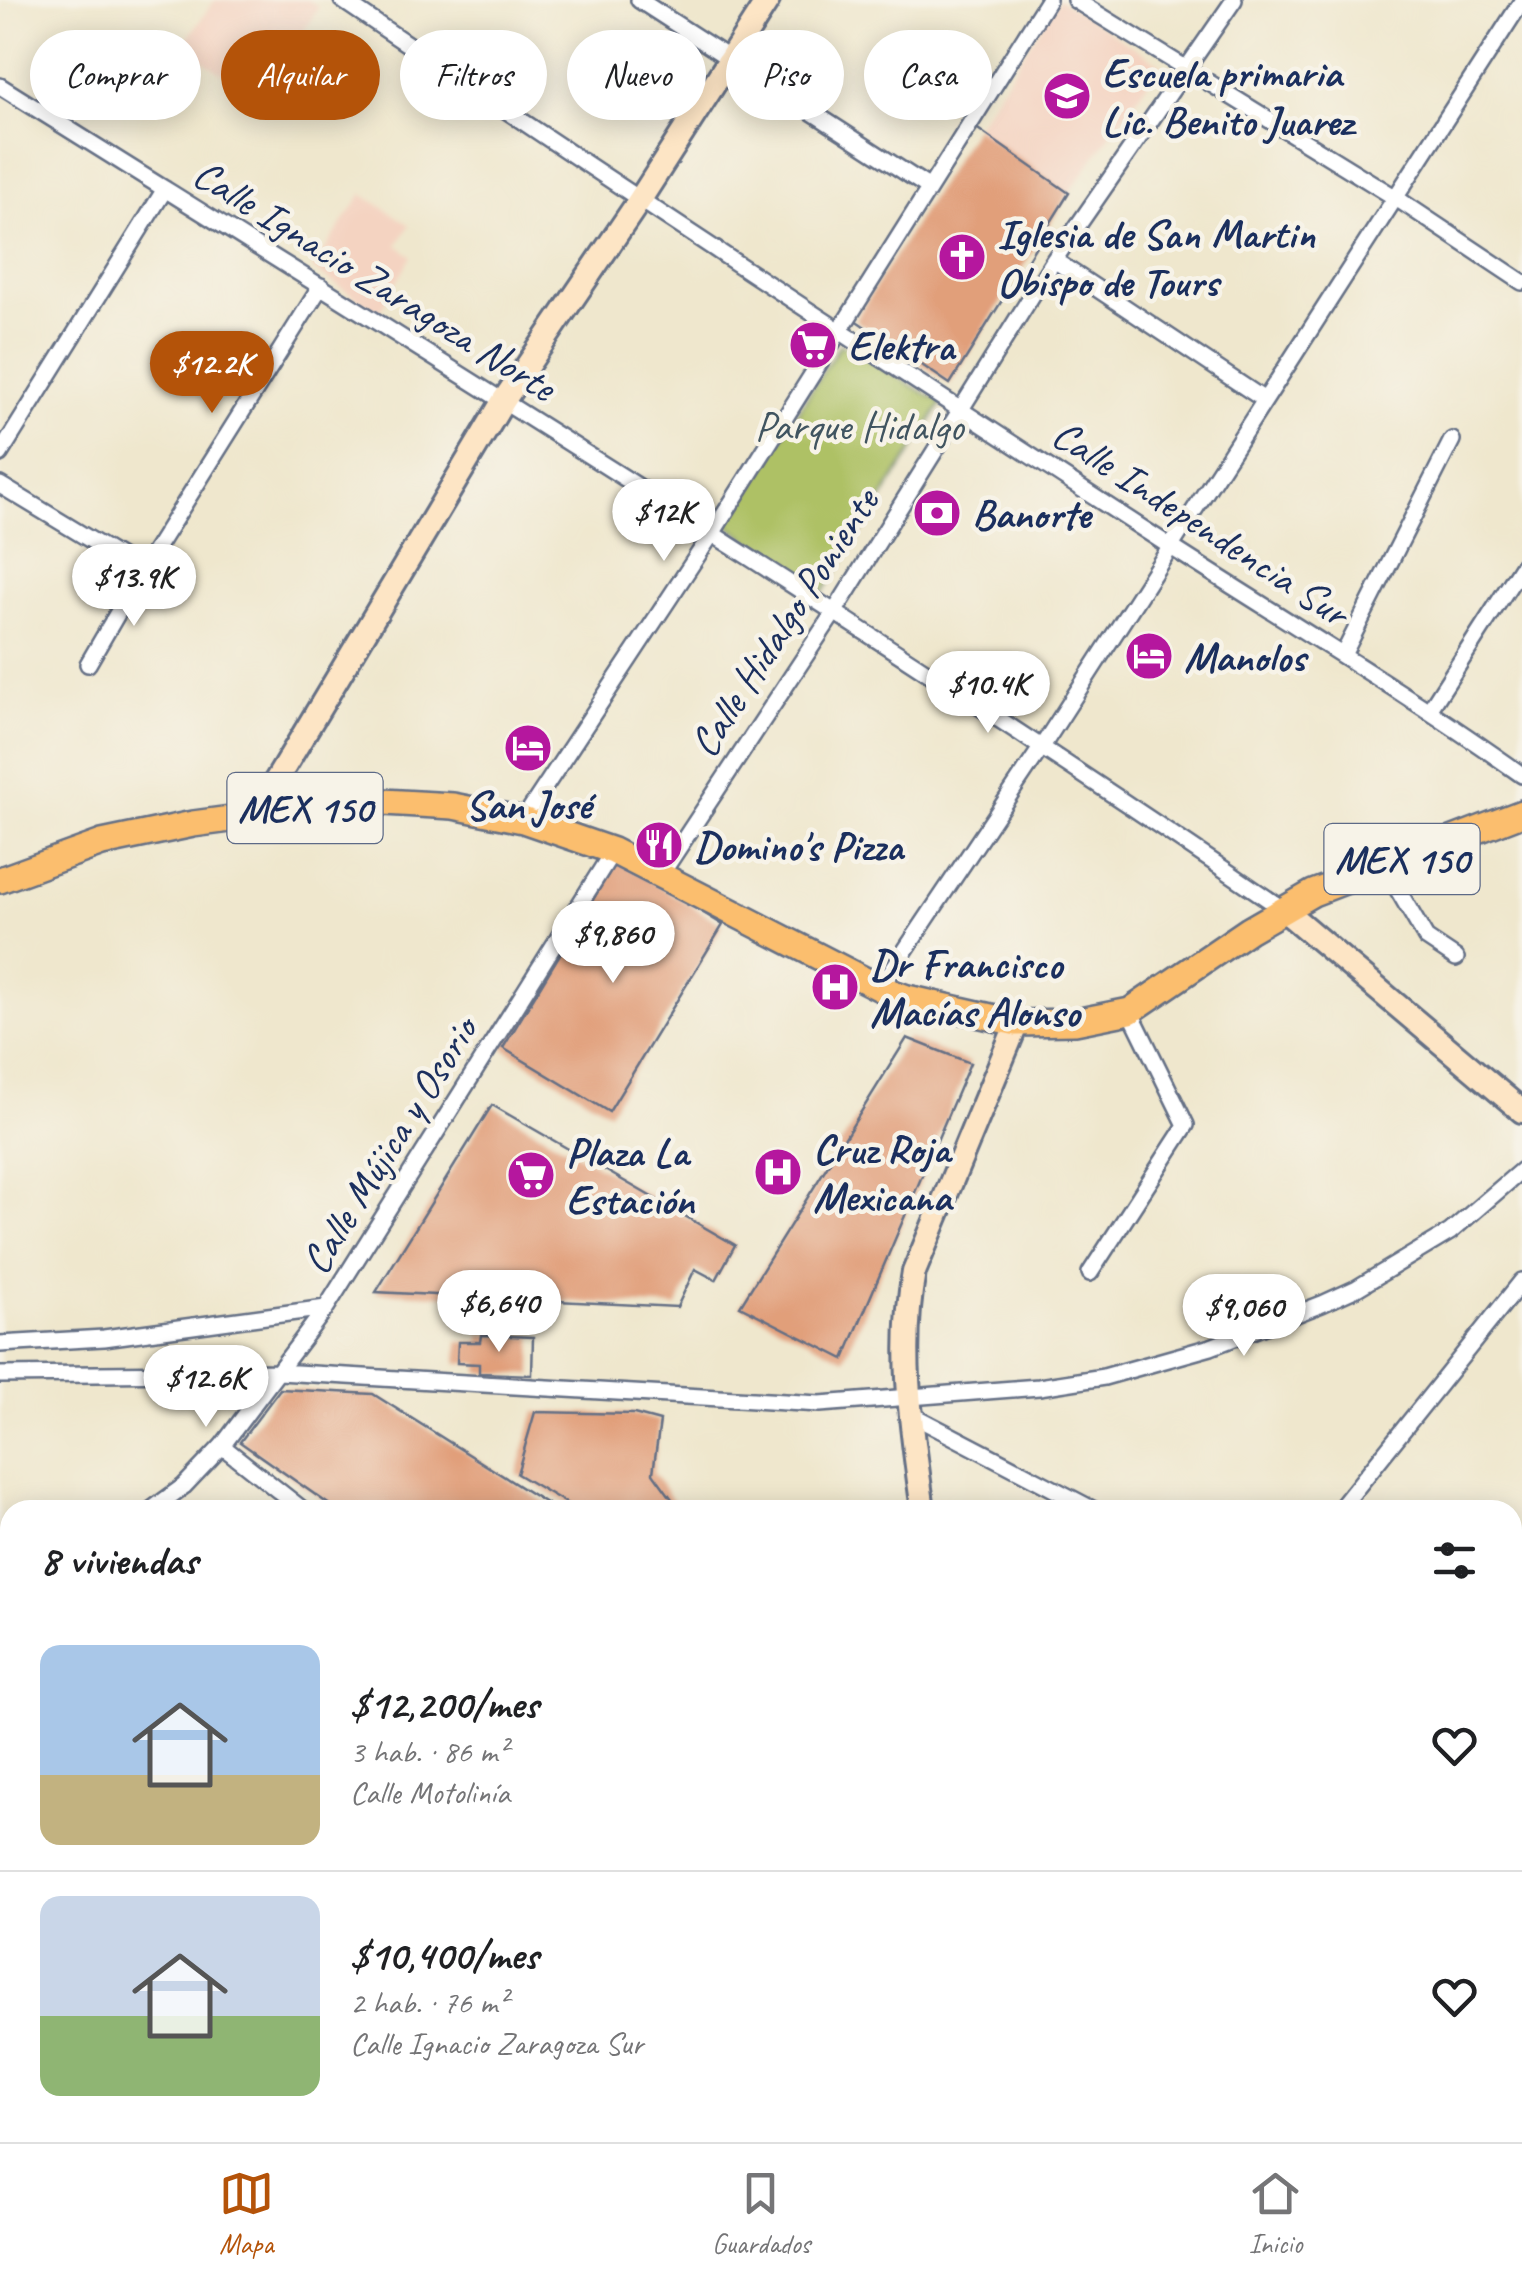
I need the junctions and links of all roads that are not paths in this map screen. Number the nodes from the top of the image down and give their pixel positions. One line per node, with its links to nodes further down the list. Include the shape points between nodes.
1 (342, 0): 17 (street, Calle Independencia Sur)
2 (638, 0): 9 (street)
3 (768, 0): 8 (main road)
4 (1048, 0): 14 (street)
5 (1075, 0): 11 (street)
6 (1234, 0): 11 (street, Calle Hidalgo Poniente)
7 (1522, 1): 16 (street)
8 (749, 30)
9 (726, 56)
10 (726, 67): 17 (main road)
11 (1188, 67): 16 (street); 18 (street, Calle Hidalgo Poniente)
12 (0, 86): 15 (street, Calle Ignacio Zaragoza Norte)
13 (825, 120): 14 (street)
14 (928, 187): 21 (street)
15 (165, 189): 20 (street, Calle Ignacio Zaragoza Norte); 26 (street)
16 (1396, 198): 19 (street); 22 (street)
17 (639, 202): 21 (street, Calle Independencia Sur); 23 (main road)
18 (1054, 260): 22 (street); 24 (street, Calle Hidalgo Poniente)
19 (1522, 282)
20 (321, 286): 23 (street, Calle Ignacio Zaragoza Norte); 31 (street)
21 (840, 331): 24 (street, Calle Independencia Sur); 28 (street)
22 (1262, 399): 29 (street)
23 (504, 400): 28 (street, Calle Ignacio Zaragoza Norte); 39 (main road)
24 (960, 408): 29 (street, Calle Independencia Sur); 32 (street, Calle Hidalgo Poniente)
25 (1452, 440): 33 (street)
26 (0, 454)
27 (0, 485): 31 (street)
28 (712, 532): 32 (street, Calle Ignacio Zaragoza Norte); 40 (street)
29 (1170, 546): 33 (street, Calle Independencia Sur); 36 (street)
30 (1522, 566): 35 (street)
31 (142, 571): 34 (street)
32 (835, 610): 36 (street, Calle Ignacio Zaragoza Norte); 43 (street, Calle Hidalgo Poniente)
33 (1343, 655): 35 (street, Calle Independencia Sur)
34 (88, 664)
35 (1430, 709): 37 (street, Calle Independencia Sur)
36 (1043, 745): 45 (street, Calle Ignacio Zaragoza Norte); 47 (street)
37 (1522, 775)
38 (1522, 813): 42 (main road, MEX 150)
39 (256, 814): 40 (main road, MEX 150, via 366,801 453,806); 44 (main road, MEX 150, via 102,843)
40 (524, 820): 41 (main road, MEX 150)
41 (613, 851): 43 (main road, MEX 150); 54 (street, Calle Mújica y Osorio)
42 (1384, 866): 45 (main road, MEX 150); 46 (street, via 1426,938)
43 (662, 873): 47 (main road, MEX 150)
44 (0, 880)
45 (1284, 910): 48 (main road, MEX 150); 50 (main road)
46 (1456, 958)
47 (880, 988): 49 (main road, MEX 150)
48 (1130, 1011): 49 (main road, MEX 150, via 1075,1022); 52 (street, via 1186,1124)
49 (1017, 1023): 58 (main road, via 914,1272)
50 (1522, 1111)
51 (1522, 1170): 58 (street, via 1419,1252 1358,1288 1248,1334 1104,1378)
52 (1090, 1273)
53 (1522, 1281): 64 (street)
54 (326, 1308): 55 (street, via 104,1338); 56 (street, Calle Mújica y Osorio)
55 (0, 1344)
56 (280, 1372): 57 (street); 58 (street); 59 (street, Calle Mújica y Osorio)
57 (0, 1375)
58 (908, 1406): 62 (main road); 63 (street)
59 (222, 1446): 60 (street, Calle Mújica y Osorio); 61 (street)
60 (165, 1500)
61 (290, 1500)
62 (922, 1500)
63 (1076, 1500)
64 (1347, 1500)

